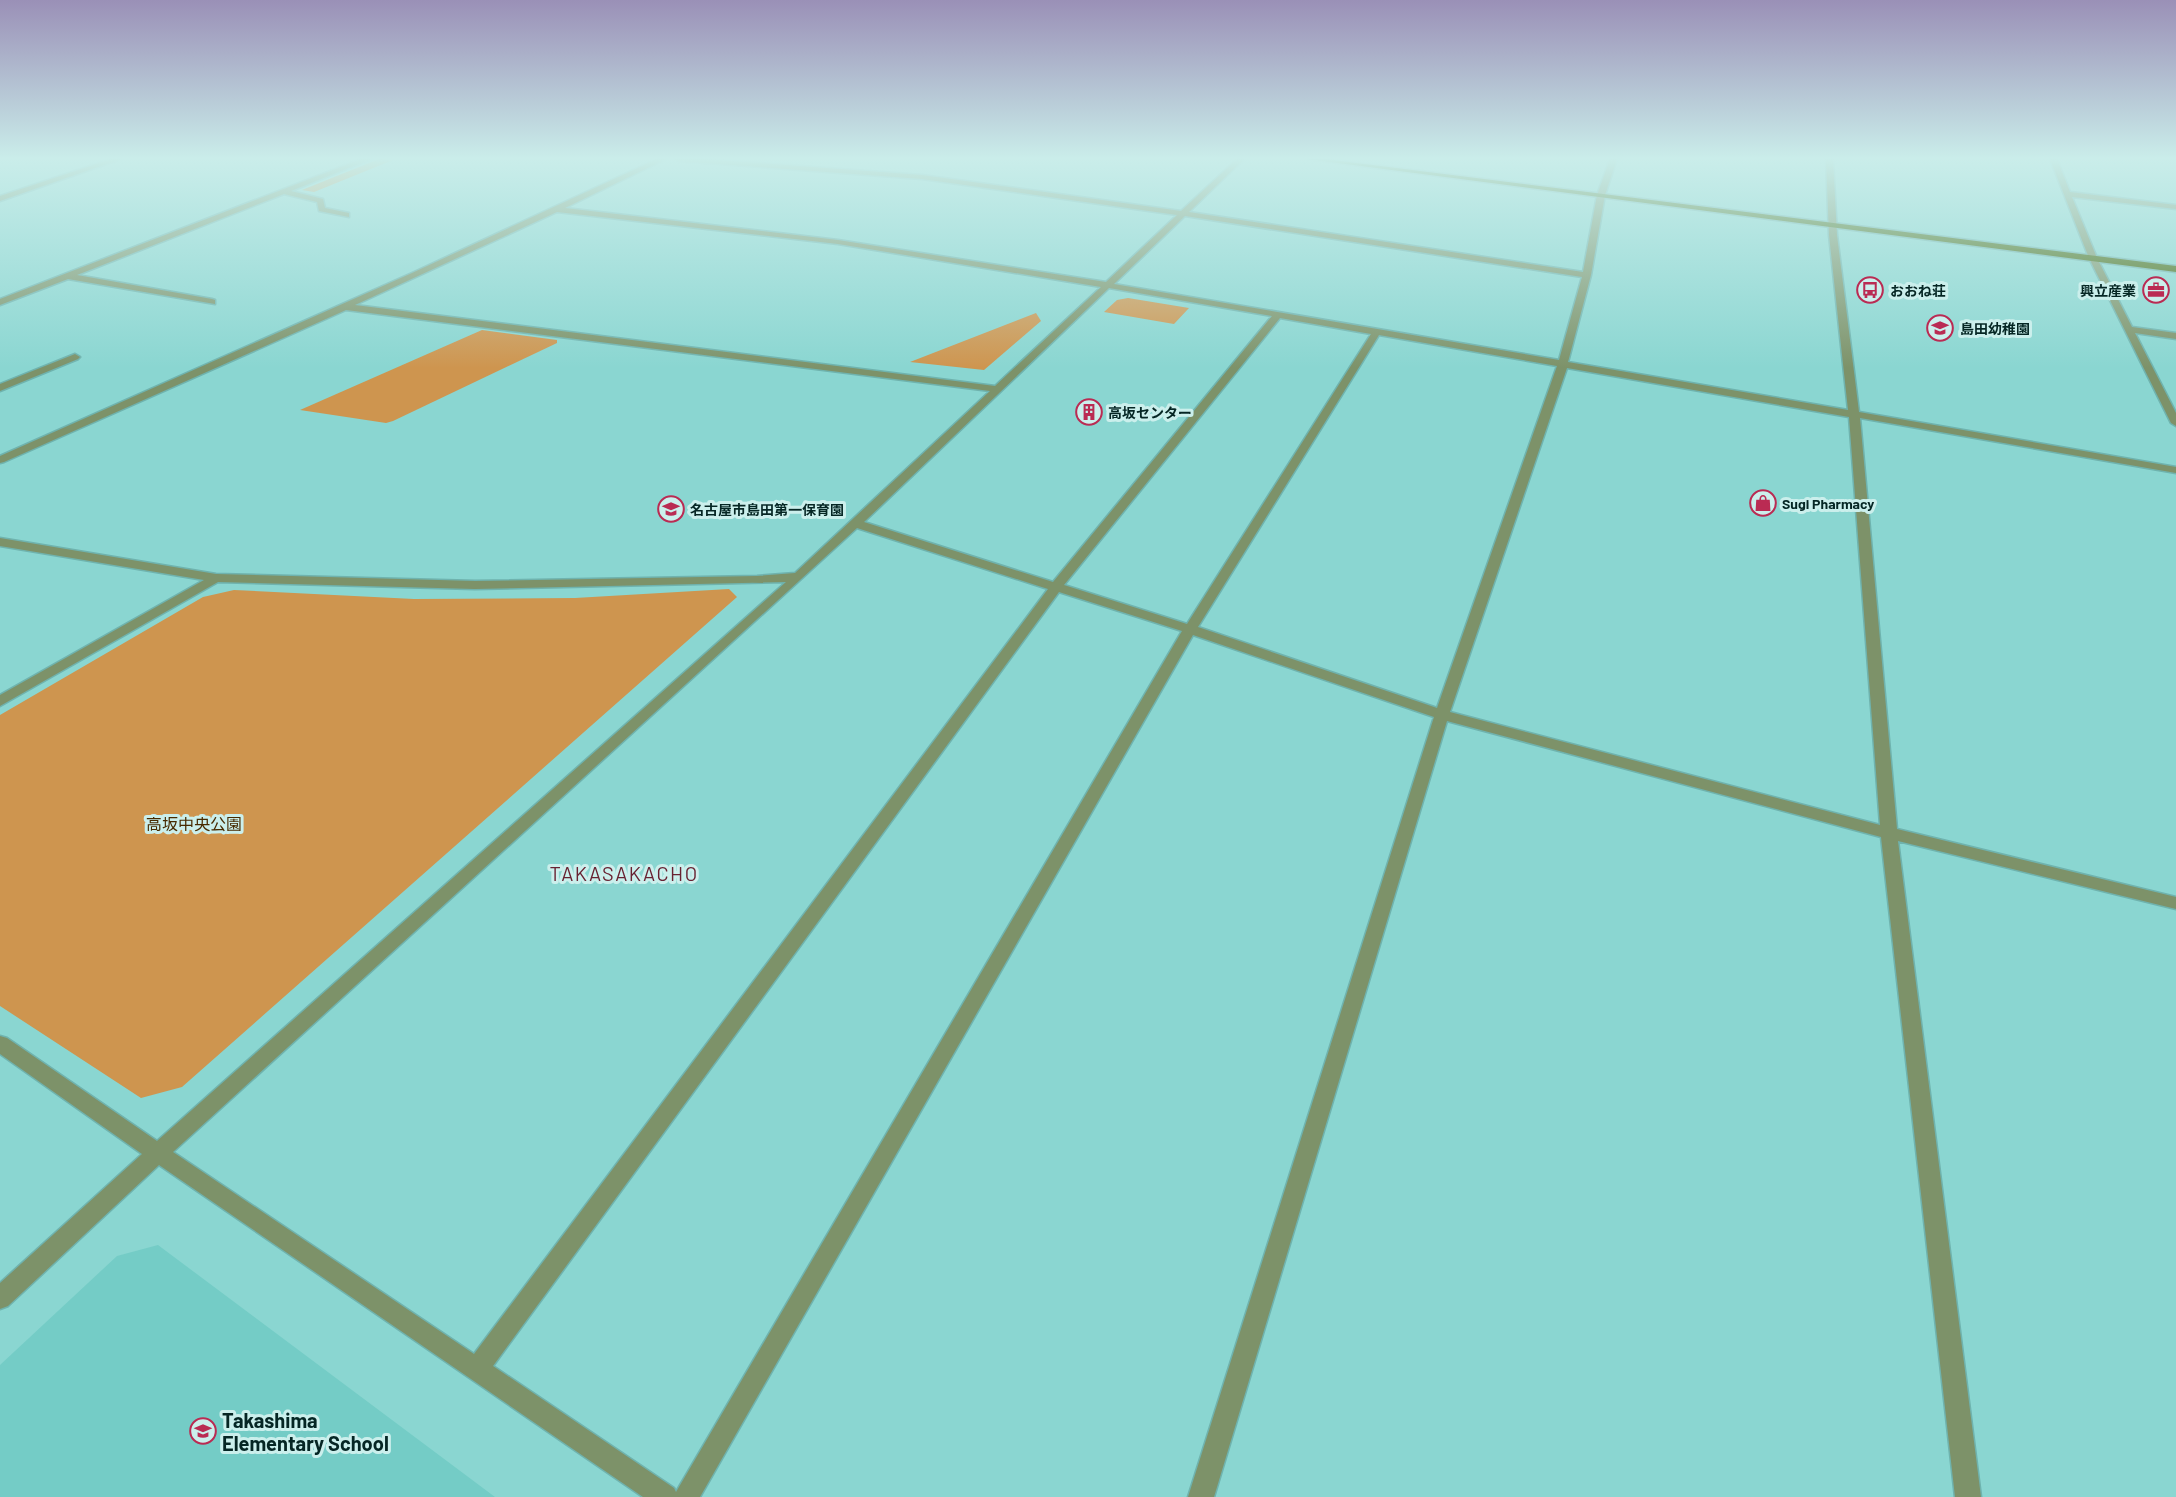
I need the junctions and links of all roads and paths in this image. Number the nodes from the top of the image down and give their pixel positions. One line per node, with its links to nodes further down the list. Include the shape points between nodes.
1 (186, 229): 13 (street)
2 (517, 229): 17 (street)
3 (723, 229): 14 (street, via 838,242)
4 (1167, 229): 14 (street)
5 (1276, 229): 12 (street)
6 (1595, 229): 12 (street)
7 (1833, 229): 26 (street)
8 (1863, 229): 10 (main road)
9 (2081, 229): 10 (street)
10 (2093, 258): 11 (main road); 19 (street)
11 (2176, 268)
12 (1587, 275): 23 (street)
13 (68, 276): 15 (street); 16 (street)
14 (1106, 285): 18 (street); 25 (street)
15 (0, 302)
16 (212, 302)
17 (346, 307): 25 (street); 28 (street)
18 (1278, 315): 20 (street); 34 (street)
19 (2129, 329): 21 (street); 27 (street)
20 (1376, 333): 23 (street); 35 (street)
21 (2176, 336)
22 (75, 357): 24 (street)
23 (1563, 364): 26 (street); 37 (street)
24 (0, 388)
25 (996, 389): 30 (street)
26 (1854, 413): 29 (street); 38 (street)
27 (2176, 423)
28 (0, 460)
29 (2176, 470)
30 (856, 524): 32 (street); 34 (street)
31 (0, 542): 33 (street)
32 (799, 577): 33 (street, via 475,585); 41 (street)
33 (216, 578): 36 (street)
34 (1055, 588): 35 (street); 43 (street)
35 (1190, 629): 37 (street); 45 (street)
36 (0, 701)
37 (1442, 715): 38 (street); 46 (street)
38 (1889, 833): 39 (street); 47 (street)
39 (2176, 903)
40 (0, 1044): 41 (street)
41 (156, 1154): 42 (street); 43 (street)
42 (0, 1298)
43 (478, 1368): 44 (street)
44 (665, 1497)
45 (686, 1497)
46 (1201, 1497)
47 (1968, 1497)

